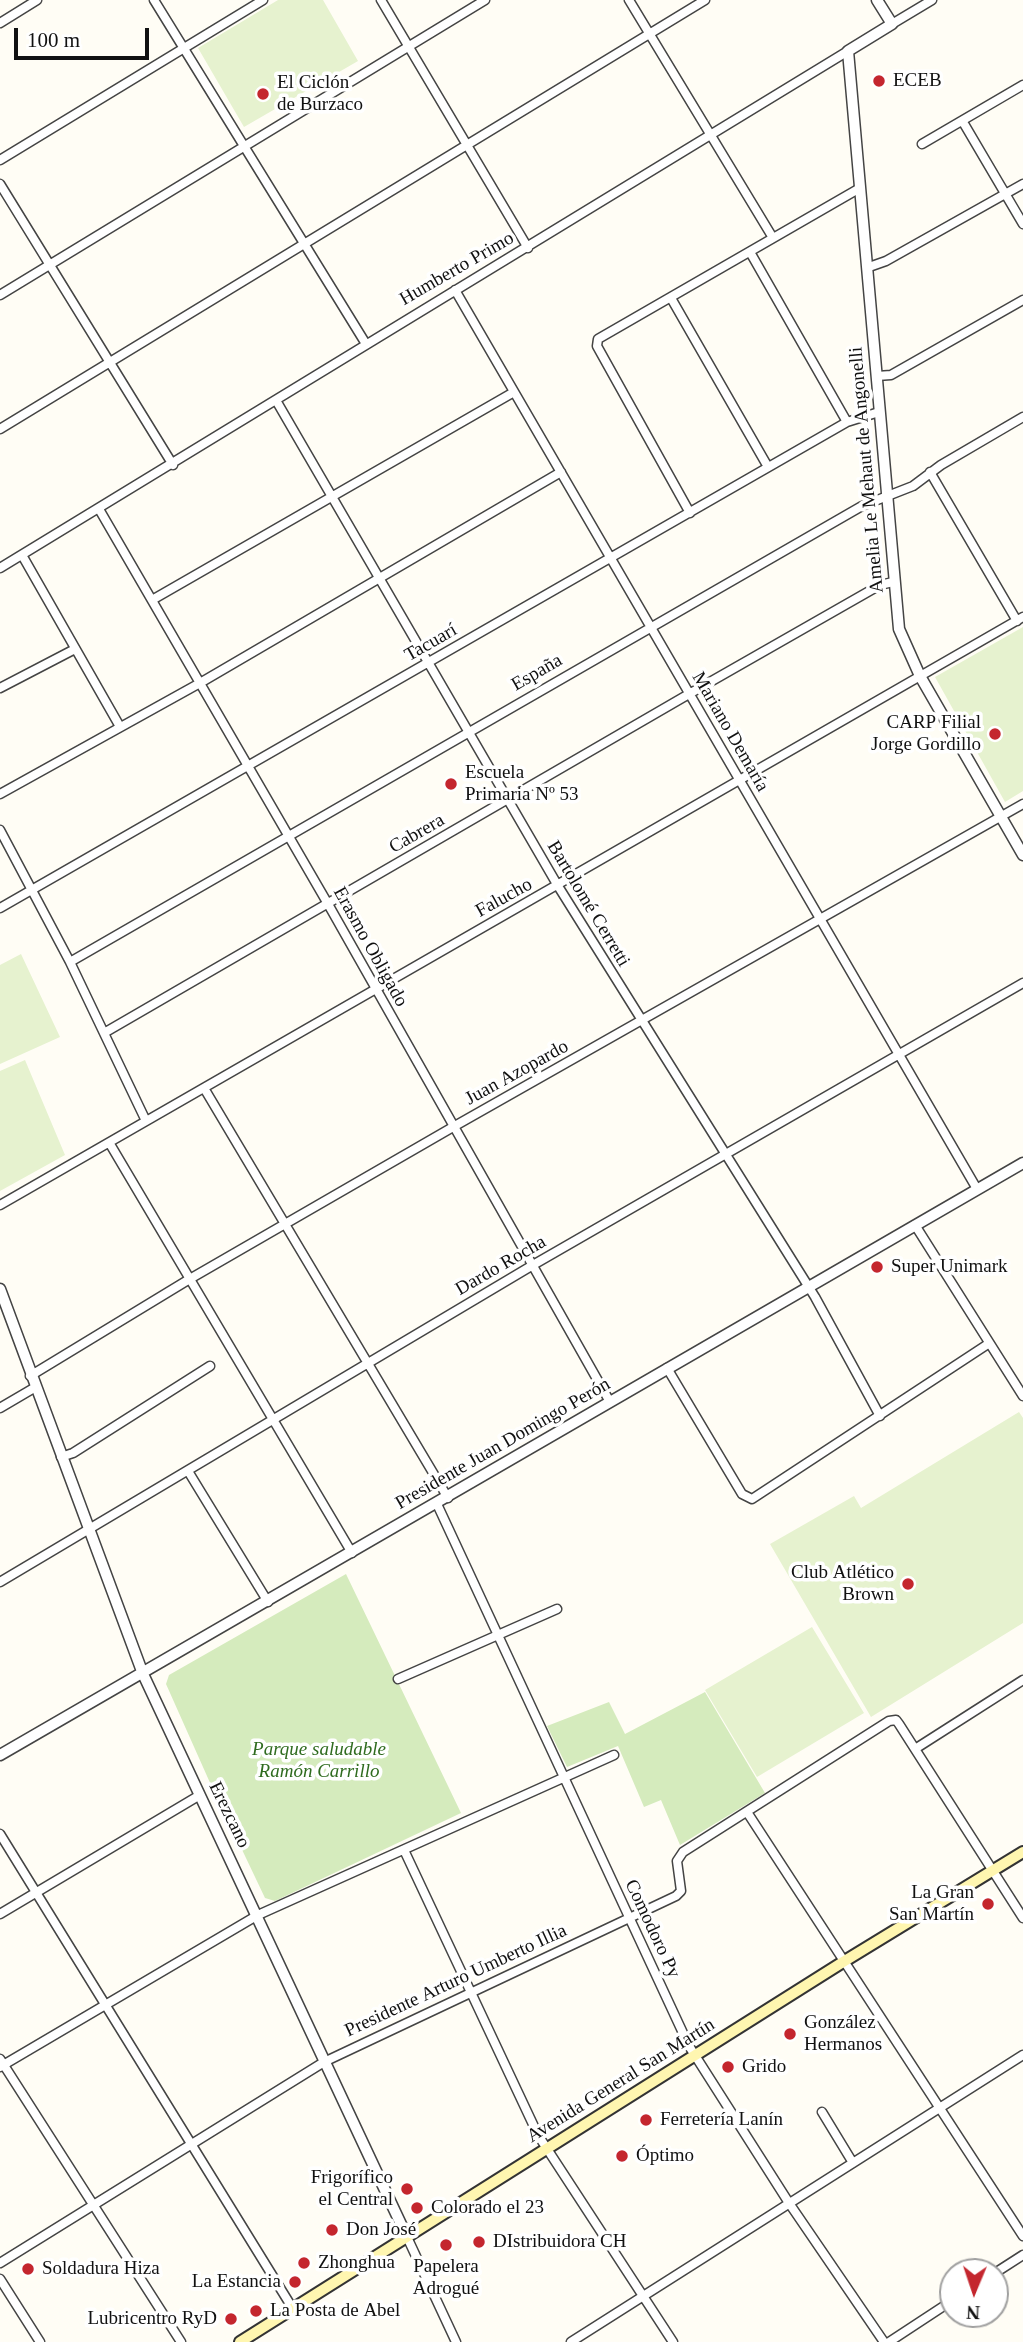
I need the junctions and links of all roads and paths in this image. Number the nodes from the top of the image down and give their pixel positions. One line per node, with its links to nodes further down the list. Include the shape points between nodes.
1 (37, 0): 10 (street)
2 (154, 0): 14 (street)
3 (263, 0): 14 (street)
4 (381, 0): 13 (street)
5 (485, 0): 13 (street)
6 (629, 0): 12 (street)
7 (705, 0): 12 (street)
8 (877, 0): 11 (street)
9 (932, 0): 11 (street, Humberto Primo)
10 (0, 23)
11 (892, 24): 15 (street, Humberto Primo)
12 (650, 34): 18 (street); 20 (street)
13 (409, 47): 20 (street); 21 (street)
14 (182, 48): 21 (street); 22 (street)
15 (848, 51): 18 (street, Humberto Primo); 25 (street, Amelia Le Mehaut de Angonelli)
16 (1023, 85): 17 (street)
17 (963, 122): 19 (street); 26 (street)
18 (713, 135): 28 (street); 30 (street, Humberto Primo)
19 (922, 144)
20 (467, 145): 29 (street); 30 (street)
21 (244, 148): 29 (street); 32 (street)
22 (0, 160)
23 (0, 184): 32 (street)
24 (1023, 184): 26 (street)
25 (860, 188): 28 (street); 33 (street, Amelia Le Mehaut de Angonelli)
26 (1005, 194): 27 (street); 33 (street)
27 (1023, 224)
28 (772, 238): 31 (street)
29 (303, 245): 38 (street); 39 (street)
30 (528, 248): 34 (street, Humberto Primo)
31 (750, 252): 36 (street); 44 (street)
32 (50, 264): 35 (street); 39 (street)
33 (869, 267): 40 (street, Amelia Le Mehaut de Angonelli)
34 (456, 290): 38 (street, Humberto Primo); 41 (street, Mariano Demaría)
35 (0, 295)
36 (671, 298): 48 (street); 54 (street, via 598,339 597,346)
37 (1023, 300): 40 (street, via 891,375)
38 (366, 344): 42 (street, Humberto Primo)
39 (109, 362): 46 (street); 47 (street)
40 (877, 376): 43 (street, Amelia Le Mehaut de Angonelli)
41 (514, 392): 49 (street, Mariano Demaría); 51 (street)
42 (277, 402): 47 (street, Humberto Primo); 51 (street, Bartolomé Cerretti)
43 (879, 412): 44 (street, Tacuarí); 52 (street, Amelia Le Mehaut de Angonelli)
44 (847, 422): 48 (street, Tacuarí)
45 (1021, 422): 50 (street, España)
46 (0, 429)
47 (173, 465): 53 (street, Humberto Primo)
48 (768, 467): 54 (street, Tacuarí)
49 (561, 472): 56 (street, Mariano Demaría); 58 (street)
50 (930, 472): 52 (street, España, via 913,486); 61 (street)
51 (332, 496): 58 (street, Bartolomé Cerretti); 60 (street)
52 (886, 496): 59 (street, Amelia Le Mehaut de Angonelli); 62 (street, España)
53 (99, 509): 55 (street, Humberto Primo); 60 (street, Erasmo Obligado)
54 (690, 513): 56 (street, Tacuarí)
55 (22, 555): 57 (street, Humberto Primo); 63 (street)
56 (612, 559): 62 (street, Mariano Demaría); 64 (street, Tacuarí)
57 (0, 568)
58 (381, 578): 64 (street, Bartolomé Cerretti); 66 (street)
59 (893, 582): 65 (street, Amelia Le Mehaut de Angonelli, via 902,640); 68 (street, Cabrera)
60 (152, 600): 66 (street, Erasmo Obligado)
61 (1020, 619): 65 (street, Falucho)
62 (650, 626): 68 (street, Mariano Demaría); 70 (street, España)
63 (75, 649): 67 (street); 69 (street)
64 (429, 662): 70 (street, Bartolomé Cerretti); 71 (street, Tacuarí)
65 (920, 676): 72 (street, Falucho); 76 (street, Amelia Le Mehaut de Angonelli)
66 (200, 682): 69 (street); 71 (street, Erasmo Obligado)
67 (0, 688)
68 (689, 694): 72 (street, Mariano Demaría); 74 (street, Cabrera)
69 (119, 725): 73 (street)
70 (469, 731): 74 (street, Bartolomé Cerretti); 78 (street, España)
71 (248, 768): 78 (street, Erasmo Obligado); 81 (street, Tacuarí)
72 (740, 782): 80 (street, Falucho); 84 (street, Mariano Demaría)
73 (0, 794)
74 (507, 800): 80 (street, Bartolomé Cerretti); 82 (street, Cabrera)
75 (1023, 804): 76 (street, Juan Azopardo)
76 (1000, 816): 79 (street, Amelia Le Mehaut de Angonelli); 84 (street, Juan Azopardo)
77 (0, 830): 81 (street)
78 (289, 837): 82 (street, Erasmo Obligado); 85 (street, España)
79 (1023, 855)
80 (558, 886): 87 (street, Falucho); 88 (street, Bartolomé Cerretti)
81 (32, 891): 83 (street, Tacuarí); 85 (street)
82 (328, 904): 87 (street, Erasmo Obligado); 89 (street, Cabrera)
83 (0, 908)
84 (822, 919): 88 (street, Juan Azopardo); 90 (street, Mariano Demaría)
85 (70, 962): 89 (street)
86 (1023, 983): 90 (street, Dardo Rocha)
87 (375, 989): 91 (street, Falucho); 93 (street, Erasmo Obligado)
88 (642, 1021): 93 (street, Juan Azopardo); 95 (street, Bartolomé Cerretti)
89 (104, 1033): 92 (street)
90 (900, 1055): 95 (street, Dardo Rocha); 97 (street, Mariano Demaría)
91 (204, 1088): 92 (street, Falucho); 99 (street)
92 (146, 1121): 94 (street, Falucho)
93 (453, 1127): 99 (street, Juan Azopardo); 101 (street, Erasmo Obligado)
94 (110, 1144): 98 (street, Falucho); 102 (street)
95 (725, 1155): 101 (street, Dardo Rocha); 103 (street, Bartolomé Cerretti)
96 (1023, 1163): 97 (street, Presidente Juan Domingo Perón)
97 (977, 1189): 100 (street, Presidente Juan Domingo Perón)
98 (0, 1205)
99 (287, 1224): 102 (street, Juan Azopardo); 106 (street)
100 (915, 1225): 103 (street, Presidente Juan Domingo Perón); 105 (street)
101 (533, 1265): 106 (street, Dardo Rocha); 114 (street, Erasmo Obligado)
102 (188, 1280): 110 (street, Juan Azopardo); 117 (street)
103 (808, 1288): 108 (street, Presidente Juan Domingo Perón); 116 (street, Bartolomé Cerretti)
104 (0, 1289): 110 (street, Erezcano)
105 (988, 1344): 111 (street); 116 (street)
106 (369, 1362): 117 (street, Dardo Rocha); 120 (street)
107 (210, 1366): 118 (street)
108 (667, 1368): 114 (street, Presidente Juan Domingo Perón); 116 (street, via 747,1499)
109 (1023, 1375): 111 (street)
110 (30, 1376): 112 (street, Erezcano)
111 (1013, 1381): 113 (street)
112 (34, 1388): 115 (street); 118 (street, Erezcano)
113 (1023, 1396)
114 (610, 1402): 120 (street, Presidente Juan Domingo Perón)
115 (0, 1408)
116 (880, 1416)
117 (274, 1417): 119 (street, Dardo Rocha); 123 (street)
118 (61, 1457): 122 (street, Erezcano)
119 (188, 1471): 122 (street, Dardo Rocha); 125 (street)
120 (448, 1497): 121 (street, Presidente Juan Domingo Perón)
121 (437, 1504): 123 (street, Presidente Juan Domingo Perón); 127 (street, Comodoro Py)
122 (89, 1530): 124 (street, Dardo Rocha); 128 (street, Erezcano)
123 (352, 1553): 125 (street, Presidente Juan Domingo Perón)
124 (0, 1582)
125 (268, 1602): 128 (street, Presidente Juan Domingo Perón)
126 (557, 1609): 127 (street)
127 (496, 1636): 129 (street); 134 (street, Comodoro Py)
128 (144, 1674): 132 (street, Presidente Juan Domingo Perón); 135 (street, Erezcano)
129 (398, 1679)
130 (1023, 1680): 131 (street)
131 (915, 1749): 136 (street, Presidente Arturo Umberto Illia, via 896,1720 889,1721); 140 (street)
132 (0, 1755)
133 (614, 1755): 134 (street)
134 (563, 1778): 138 (street); 144 (street, Comodoro Py)
135 (200, 1795): 141 (street); 143 (street, Erezcano)
136 (747, 1812): 144 (street, Presidente Arturo Umberto Illia, via 679,1855 681,1891 676,1896); 146 (street)
137 (0, 1834): 141 (street)
138 (404, 1850): 143 (street); 147 (street)
139 (1023, 1852): 140 (main road, Avenida General San Martín)
140 (992, 1871): 145 (street); 146 (main road, Avenida General San Martín)
141 (36, 1893): 142 (street); 148 (street)
142 (0, 1914)
143 (258, 1915): 148 (street); 151 (street, Erezcano)
144 (629, 1916): 147 (street, Presidente Arturo Umberto Illia); 150 (street, Comodoro Py)
145 (1023, 1918)
146 (843, 1962): 150 (main road, Avenida General San Martín); 153 (street)
147 (471, 1991): 151 (street, Presidente Arturo Umberto Illia); 156 (street)
148 (105, 2004): 152 (street); 155 (street)
149 (1023, 2054): 153 (street)
150 (695, 2056): 156 (main road, Avenida General San Martín); 158 (street, Comodoro Py)
151 (324, 2062): 155 (street, Presidente Arturo Umberto Illia); 161 (street, Erezcano)
152 (1, 2064): 159 (street)
153 (939, 2108): 157 (street); 160 (street)
154 (822, 2112): 157 (street)
155 (191, 2144): 159 (street, Presidente Arturo Umberto Illia); 165 (street)
156 (546, 2148): 161 (main road, Avenida General San Martín); 164 (street)
157 (853, 2163): 158 (street)
158 (789, 2203): 164 (street); 173 (street, Comodoro Py)
159 (94, 2206): 162 (street, Presidente Arturo Umberto Illia); 168 (street)
160 (1023, 2235)
161 (407, 2237): 165 (main road, Avenida General San Martín); 170 (street, Erezcano)
162 (0, 2263)
163 (0, 2279): 167 (street)
164 (644, 2296): 171 (street); 172 (street)
165 (293, 2309): 169 (main road, Avenida General San Martín)
166 (939, 2309): 173 (street)
167 (40, 2342)
168 (181, 2342)
169 (240, 2342)
170 (456, 2342)
171 (571, 2342)
172 (673, 2342)
173 (887, 2342)

